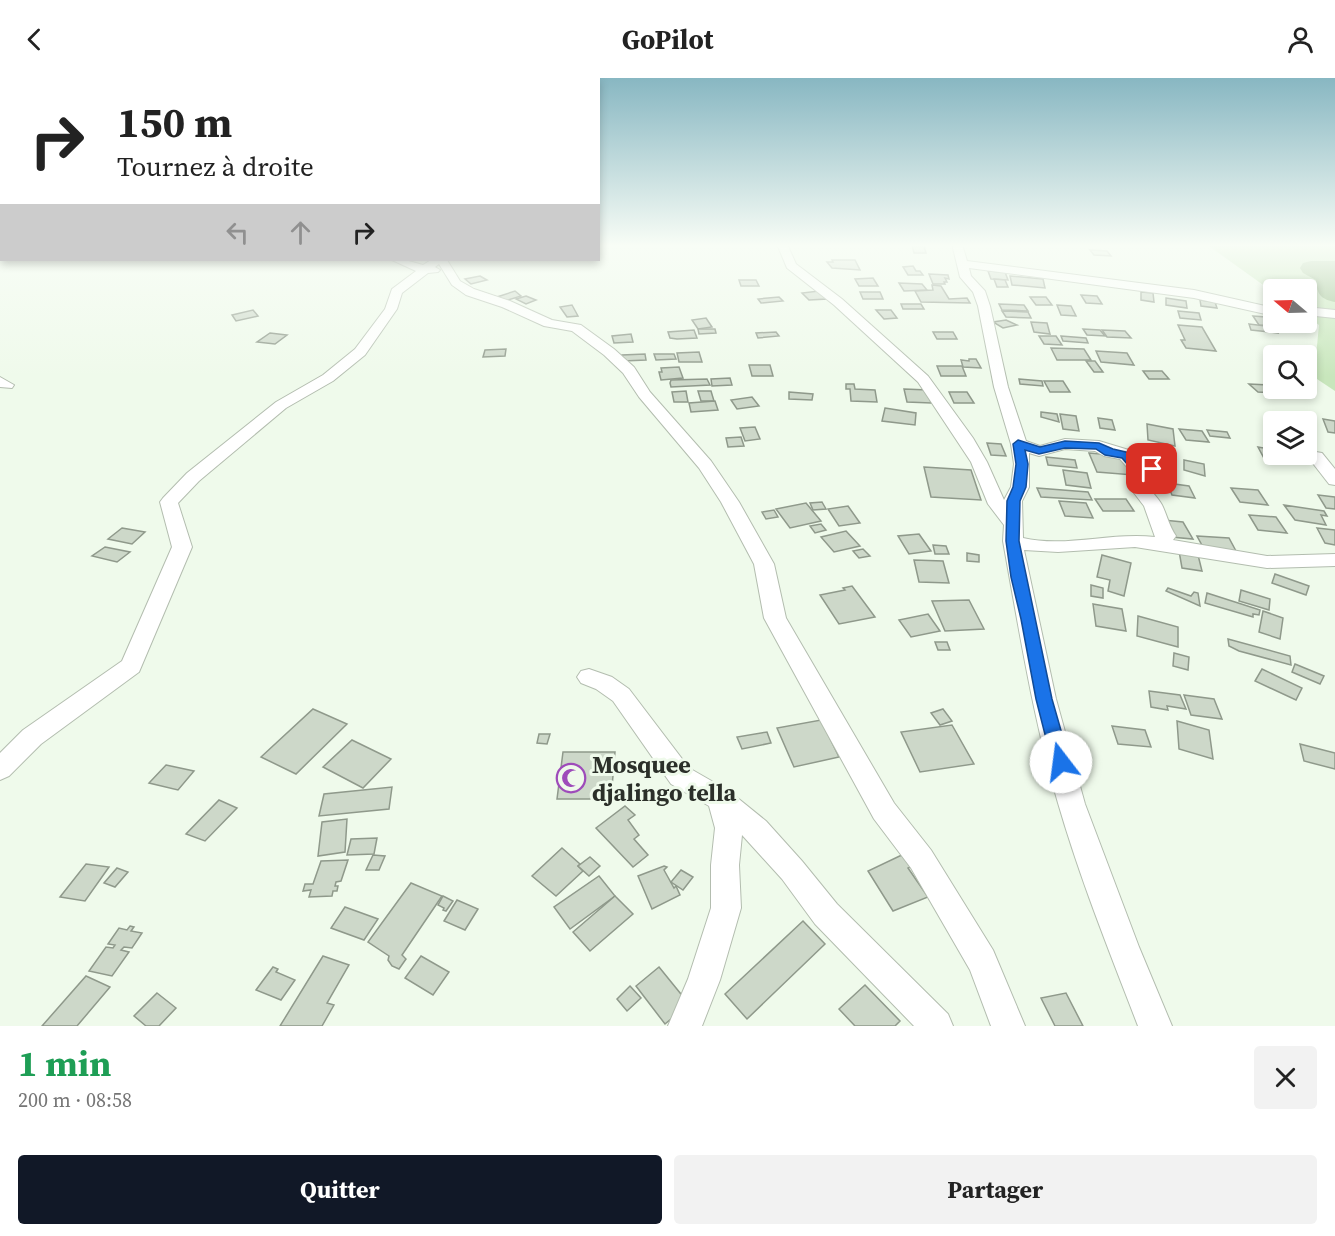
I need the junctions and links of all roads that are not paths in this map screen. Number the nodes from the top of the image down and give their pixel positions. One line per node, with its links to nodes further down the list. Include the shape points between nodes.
1 (402, 288): 16 (street, via 360,352 328,378 281,405 169,501 182,547 131,666 33,737)
2 (464, 288): 20 (street, via 549,324 583,332 629,370 644,394 705,465 764,564 779,627 884,811 921,859 982,961)
3 (820, 288): 12 (street, via 922,378 965,438)
4 (976, 288): 9 (street)
5 (1162, 288): 6 (street)
6 (1263, 310)
7 (1317, 313): 8 (street)
8 (1335, 314)
9 (1018, 444): 12 (street, via 1022,464 1020,487 1013,501); 13 (street, via 1039,451 1065,444 1099,446 1152,469 1137,478 1166,536)
10 (1317, 458): 11 (street)
11 (1335, 480)
12 (1012, 531): 13 (street, via 1030,546 1099,541); 21 (street, via 1044,699 1072,804)
13 (1160, 543): 14 (street, via 1277,563)
14 (1335, 560)
15 (589, 677): 17 (street, via 621,695 680,776)
16 (0, 769)
17 (720, 799): 18 (street, via 729,828 726,908); 19 (street, via 756,830 826,914)
18 (685, 1026)
19 (936, 1026)
20 (1008, 1026)
21 (1155, 1026)

